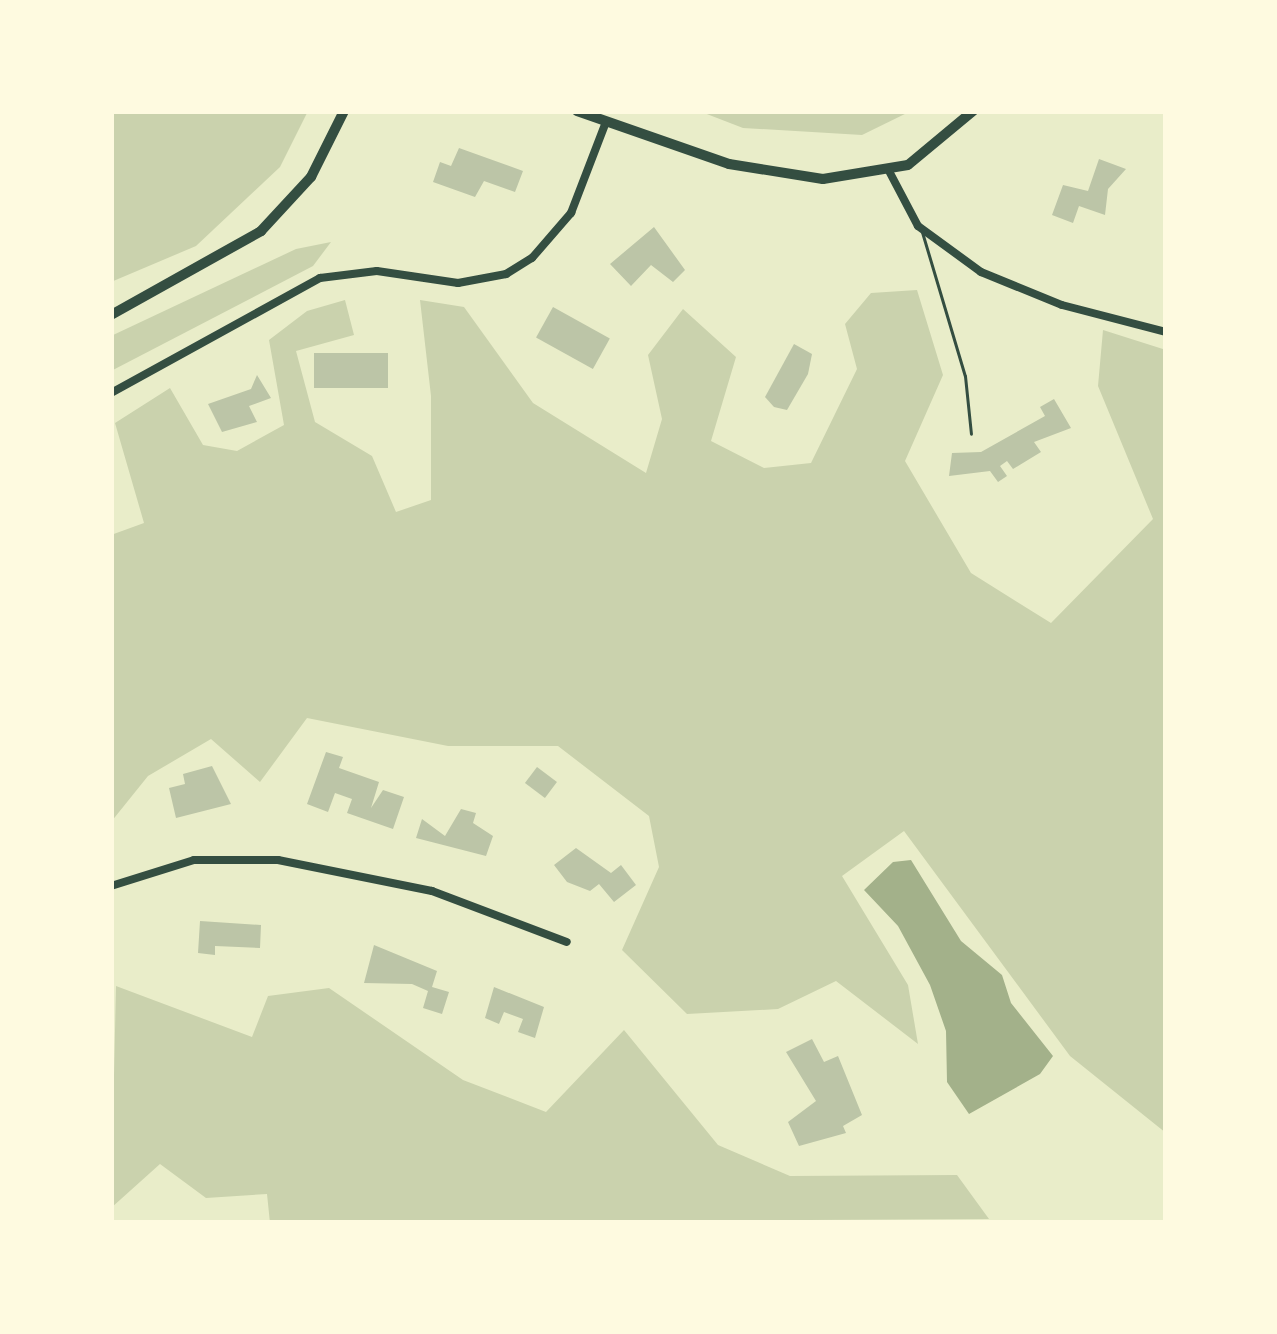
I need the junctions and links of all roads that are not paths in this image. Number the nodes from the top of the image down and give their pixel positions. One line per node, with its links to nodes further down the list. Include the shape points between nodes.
1 (344, 111): 7 (main road, via 311,177 261,231)
2 (577, 111): 4 (main road)
3 (973, 111): 5 (main road, via 929,154)
4 (606, 122): 5 (main road, via 779,175); 9 (street, via 571,213 532,258 506,274 458,284 377,271 320,278)
5 (889, 171): 6 (street)
6 (922, 230): 8 (street, via 981,272 1038,297); 10 (lane, via 964,376)
7 (111, 315)
8 (1166, 332)
9 (111, 393)
10 (971, 434)
11 (111, 886): 12 (street, via 194,860 278,860 432,891)
12 (567, 942)

